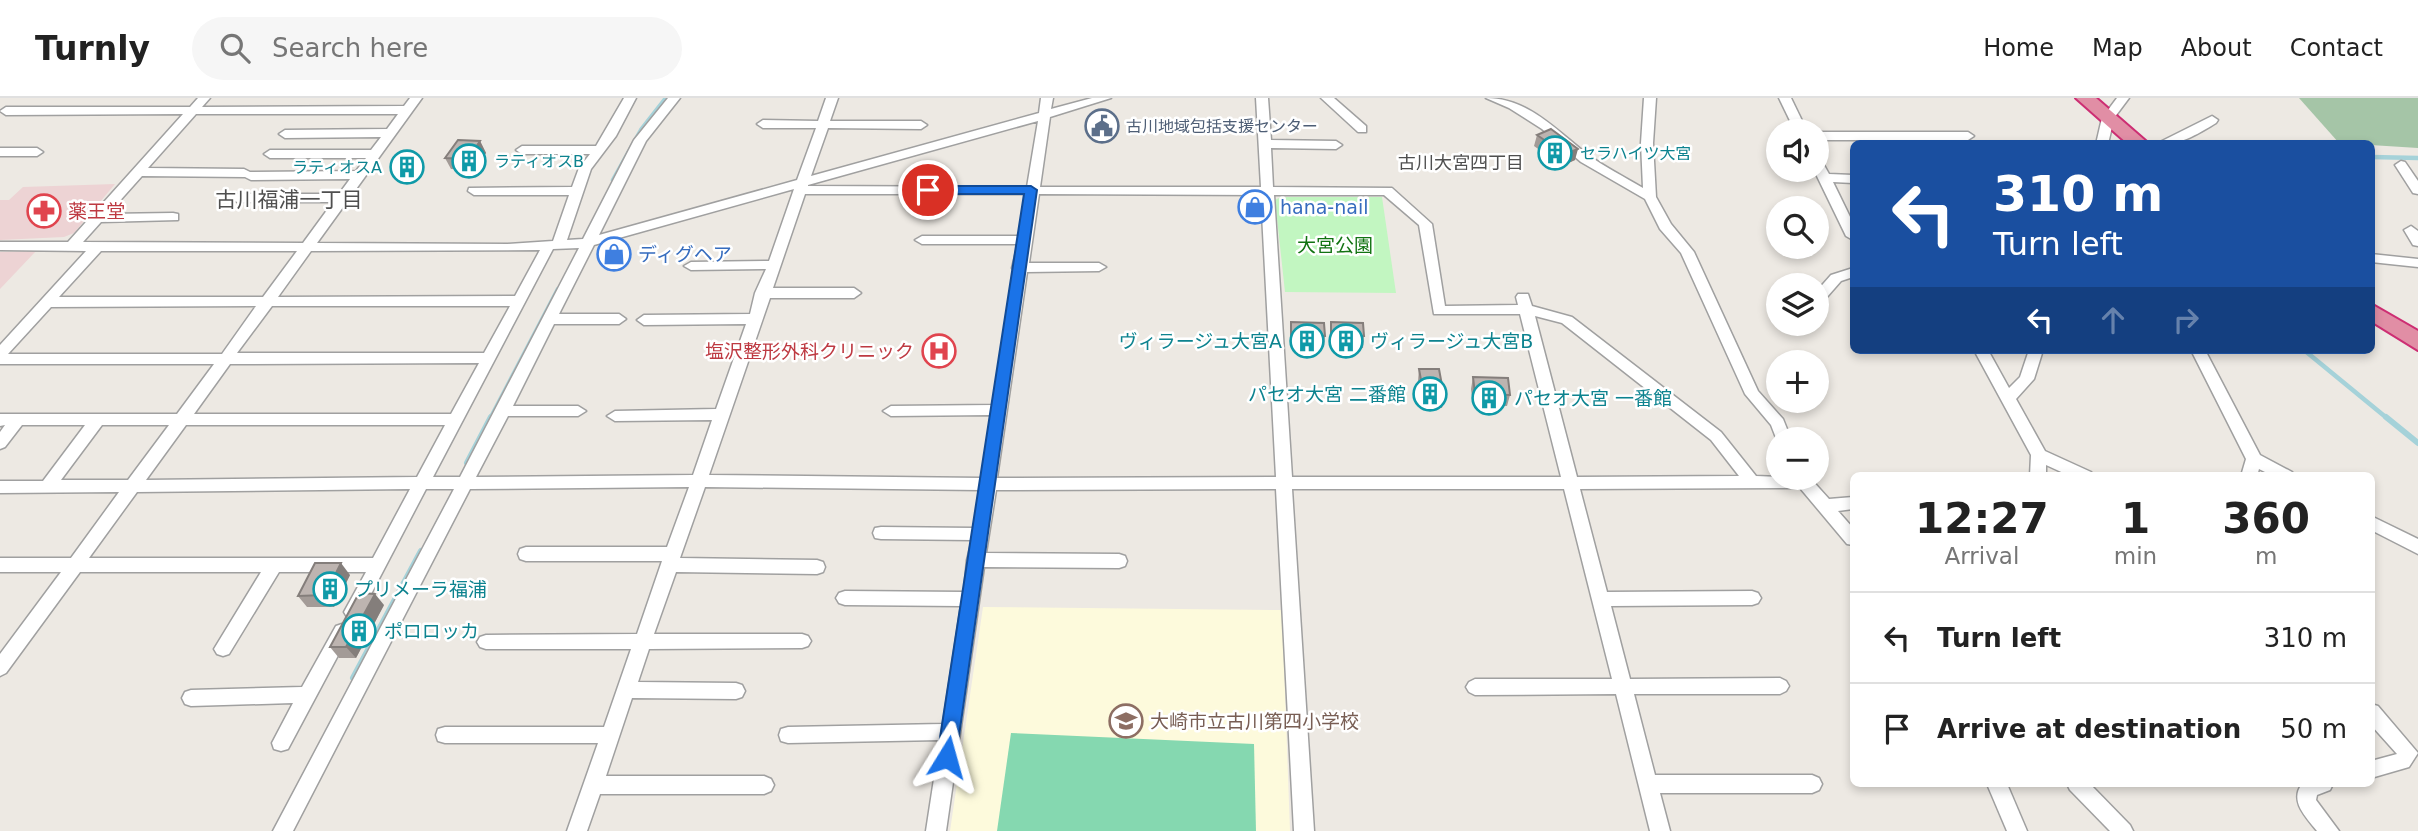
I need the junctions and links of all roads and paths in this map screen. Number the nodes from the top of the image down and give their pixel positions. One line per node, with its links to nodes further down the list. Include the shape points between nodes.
1 (16, 98): 22 (street)
2 (204, 98): 18 (street)
3 (275, 98): 19 (street)
4 (348, 98): 20 (street)
5 (630, 98): 40 (street)
6 (674, 98): 65 (street)
7 (832, 98): 27 (street)
8 (1047, 98): 21 (street)
9 (1105, 98): 21 (street)
10 (1262, 98): 37 (street)
11 (1327, 98): 29 (street)
12 (1492, 98): 57 (street, via 1513,105 1585,159)
13 (1650, 98): 57 (street)
14 (1785, 98): 24 (street)
15 (2085, 98): 23 (highway)
16 (2123, 98): 23 (street)
17 (412, 104): 20 (street); 30 (street)
18 (193, 110): 19 (street); 22 (street); 46 (street)
19 (265, 110): 20 (street)
20 (339, 110)
21 (1044, 115): 51 (street); 52 (street)
22 (3, 116)
23 (2108, 118): 34 (street); 35 (highway)
24 (1795, 119)
25 (2211, 120): 36 (street)
26 (763, 124): 27 (street)
27 (823, 124): 28 (street); 51 (street)
28 (921, 125)
29 (1362, 129)
30 (391, 133): 31 (street); 44 (street)
31 (285, 134)
32 (1829, 136): 33 (street)
33 (1968, 136)
34 (2103, 140)
35 (2135, 140)
36 (2174, 140)
37 (1264, 144): 38 (street); 56 (street)
38 (1336, 145)
39 (522, 150): 40 (street)
40 (600, 150): 55 (street)
41 (0, 152): 42 (street)
42 (37, 152)
43 (270, 154): 44 (street)
44 (376, 154): 47 (street)
45 (2401, 165): 53 (street)
46 (138, 172): 47 (street); 61 (street)
47 (360, 175): 59 (street)
48 (1829, 178): 49 (street)
49 (1850, 178)
50 (1827, 182): 62 (street)
51 (801, 187): 52 (street); 65 (street); 72 (street)
52 (1031, 190): 56 (street); 64 (street)
53 (2418, 190)
54 (474, 191): 55 (street)
55 (575, 191): 65 (street)
56 (1266, 191): 83 (street, via 1387,191 1425,225 1439,311); 123 (street)
57 (1650, 197): 108 (street, via 1665,226 1686,251 1752,394)
58 (237, 198): 59 (street)
59 (344, 198): 69 (street)
60 (173, 217): 61 (street)
61 (97, 218): 67 (street)
62 (1850, 222)
63 (922, 240): 64 (street)
64 (1023, 240): 75 (street)
65 (570, 245): 69 (street); 80 (street); 85 (street)
66 (0, 246): 67 (street)
67 (72, 246): 68 (street)
68 (98, 246): 69 (street); 81 (street)
69 (310, 246): 82 (street)
70 (2375, 258): 71 (street)
71 (2418, 263)
72 (772, 265): 73 (street); 78 (street)
73 (691, 266)
74 (1099, 267): 75 (street)
75 (1019, 268): 97 (street)
76 (1850, 273): 77 (street)
77 (1829, 283)
78 (762, 293): 79 (street); 87 (street)
79 (855, 293)
80 (519, 301): 82 (street); 95 (street)
81 (47, 302): 82 (street); 93 (street)
82 (269, 302): 94 (street)
83 (1525, 304): 120 (street, via 1567,320 1716,436); 121 (street)
84 (2375, 314): 89 (highway)
85 (551, 319): 86 (street); 98 (street)
86 (619, 319)
87 (753, 319): 88 (street); 101 (street)
88 (644, 320)
89 (2418, 342)
90 (1982, 354): 96 (street)
91 (2035, 354): 96 (street, via 2027,379)
92 (2200, 354): 111 (street)
93 (0, 356): 94 (street)
94 (227, 358): 95 (street); 106 (street)
95 (488, 358): 107 (street)
96 (2009, 397): 110 (street)
97 (997, 410): 100 (street); 122 (street)
98 (503, 411): 99 (street); 119 (street)
99 (578, 411)
100 (891, 411)
101 (720, 414): 102 (street); 116 (street)
102 (615, 416)
103 (0, 419): 104 (street)
104 (19, 419): 105 (street); 109 (street)
105 (98, 419): 106 (street); 126 (street)
106 (183, 419): 107 (street); 124 (street)
107 (456, 419): 118 (street)
108 (1779, 427)
109 (0, 443)
110 (2039, 455): 112 (street); 113 (street)
111 (2254, 459): 114 (street); 115 (street)
112 (2038, 472)
113 (2076, 472)
114 (2250, 472)
115 (2278, 472)
116 (698, 481): 119 (street); 122 (street); 136 (street)
117 (1766, 481): 120 (street)
118 (422, 482): 119 (street); 124 (street); 142 (street)
119 (466, 482): 175 (street)
120 (1752, 482): 121 (street)
121 (1571, 483): 123 (street); 147 (street)
122 (986, 484): 123 (street); 132 (street)
123 (1283, 484): 178 (street)
124 (134, 486): 126 (street); 139 (street)
125 (0, 487): 126 (street)
126 (47, 487)
127 (1810, 490): 129 (street)
128 (1850, 503): 129 (street)
129 (1824, 506): 133 (street)
130 (2375, 524): 134 (street)
131 (881, 533): 132 (street)
132 (979, 534): 137 (street)
133 (1850, 536)
134 (2418, 547)
135 (526, 554): 136 (street)
136 (670, 560): 143 (street); 149 (street)
137 (975, 560): 138 (street); 146 (street)
138 (1119, 561)
139 (77, 564): 140 (street); 141 (street); 152 (street)
140 (0, 565)
141 (274, 565): 142 (street); 151 (street)
142 (378, 565): 158 (street)
143 (817, 567)
144 (845, 598): 146 (street)
145 (1752, 598): 147 (street)
146 (969, 599): 161 (street)
147 (1601, 599): 154 (street)
148 (486, 642): 149 (street)
149 (642, 642): 150 (street); 156 (street)
150 (802, 642)
151 (223, 649)
152 (0, 668)
153 (1780, 685): 154 (street)
154 (1623, 686): 155 (street); 168 (street)
155 (1475, 687)
156 (625, 691): 157 (street); 163 (street)
157 (736, 691)
158 (307, 695): 159 (street); 165 (street)
159 (191, 698)
160 (2375, 716): 166 (street)
161 (950, 732): 164 (street); 177 (street)
162 (445, 735): 163 (street)
163 (610, 735): 170 (street)
164 (788, 735)
165 (281, 743)
166 (2414, 754): 167 (street)
167 (2375, 769)
168 (1648, 783): 169 (street); 179 (street)
169 (1812, 784)
170 (592, 785): 171 (street); 176 (street)
171 (764, 785)
172 (1998, 787): 180 (street)
173 (2080, 787): 181 (street)
174 (2314, 787): 182 (street, via 2306,793 2307,803)
175 (283, 831)
176 (576, 831)
177 (936, 831)
178 (1304, 831)
179 (1660, 831)
180 (2017, 831)
181 (2123, 831)
182 (2329, 831)

